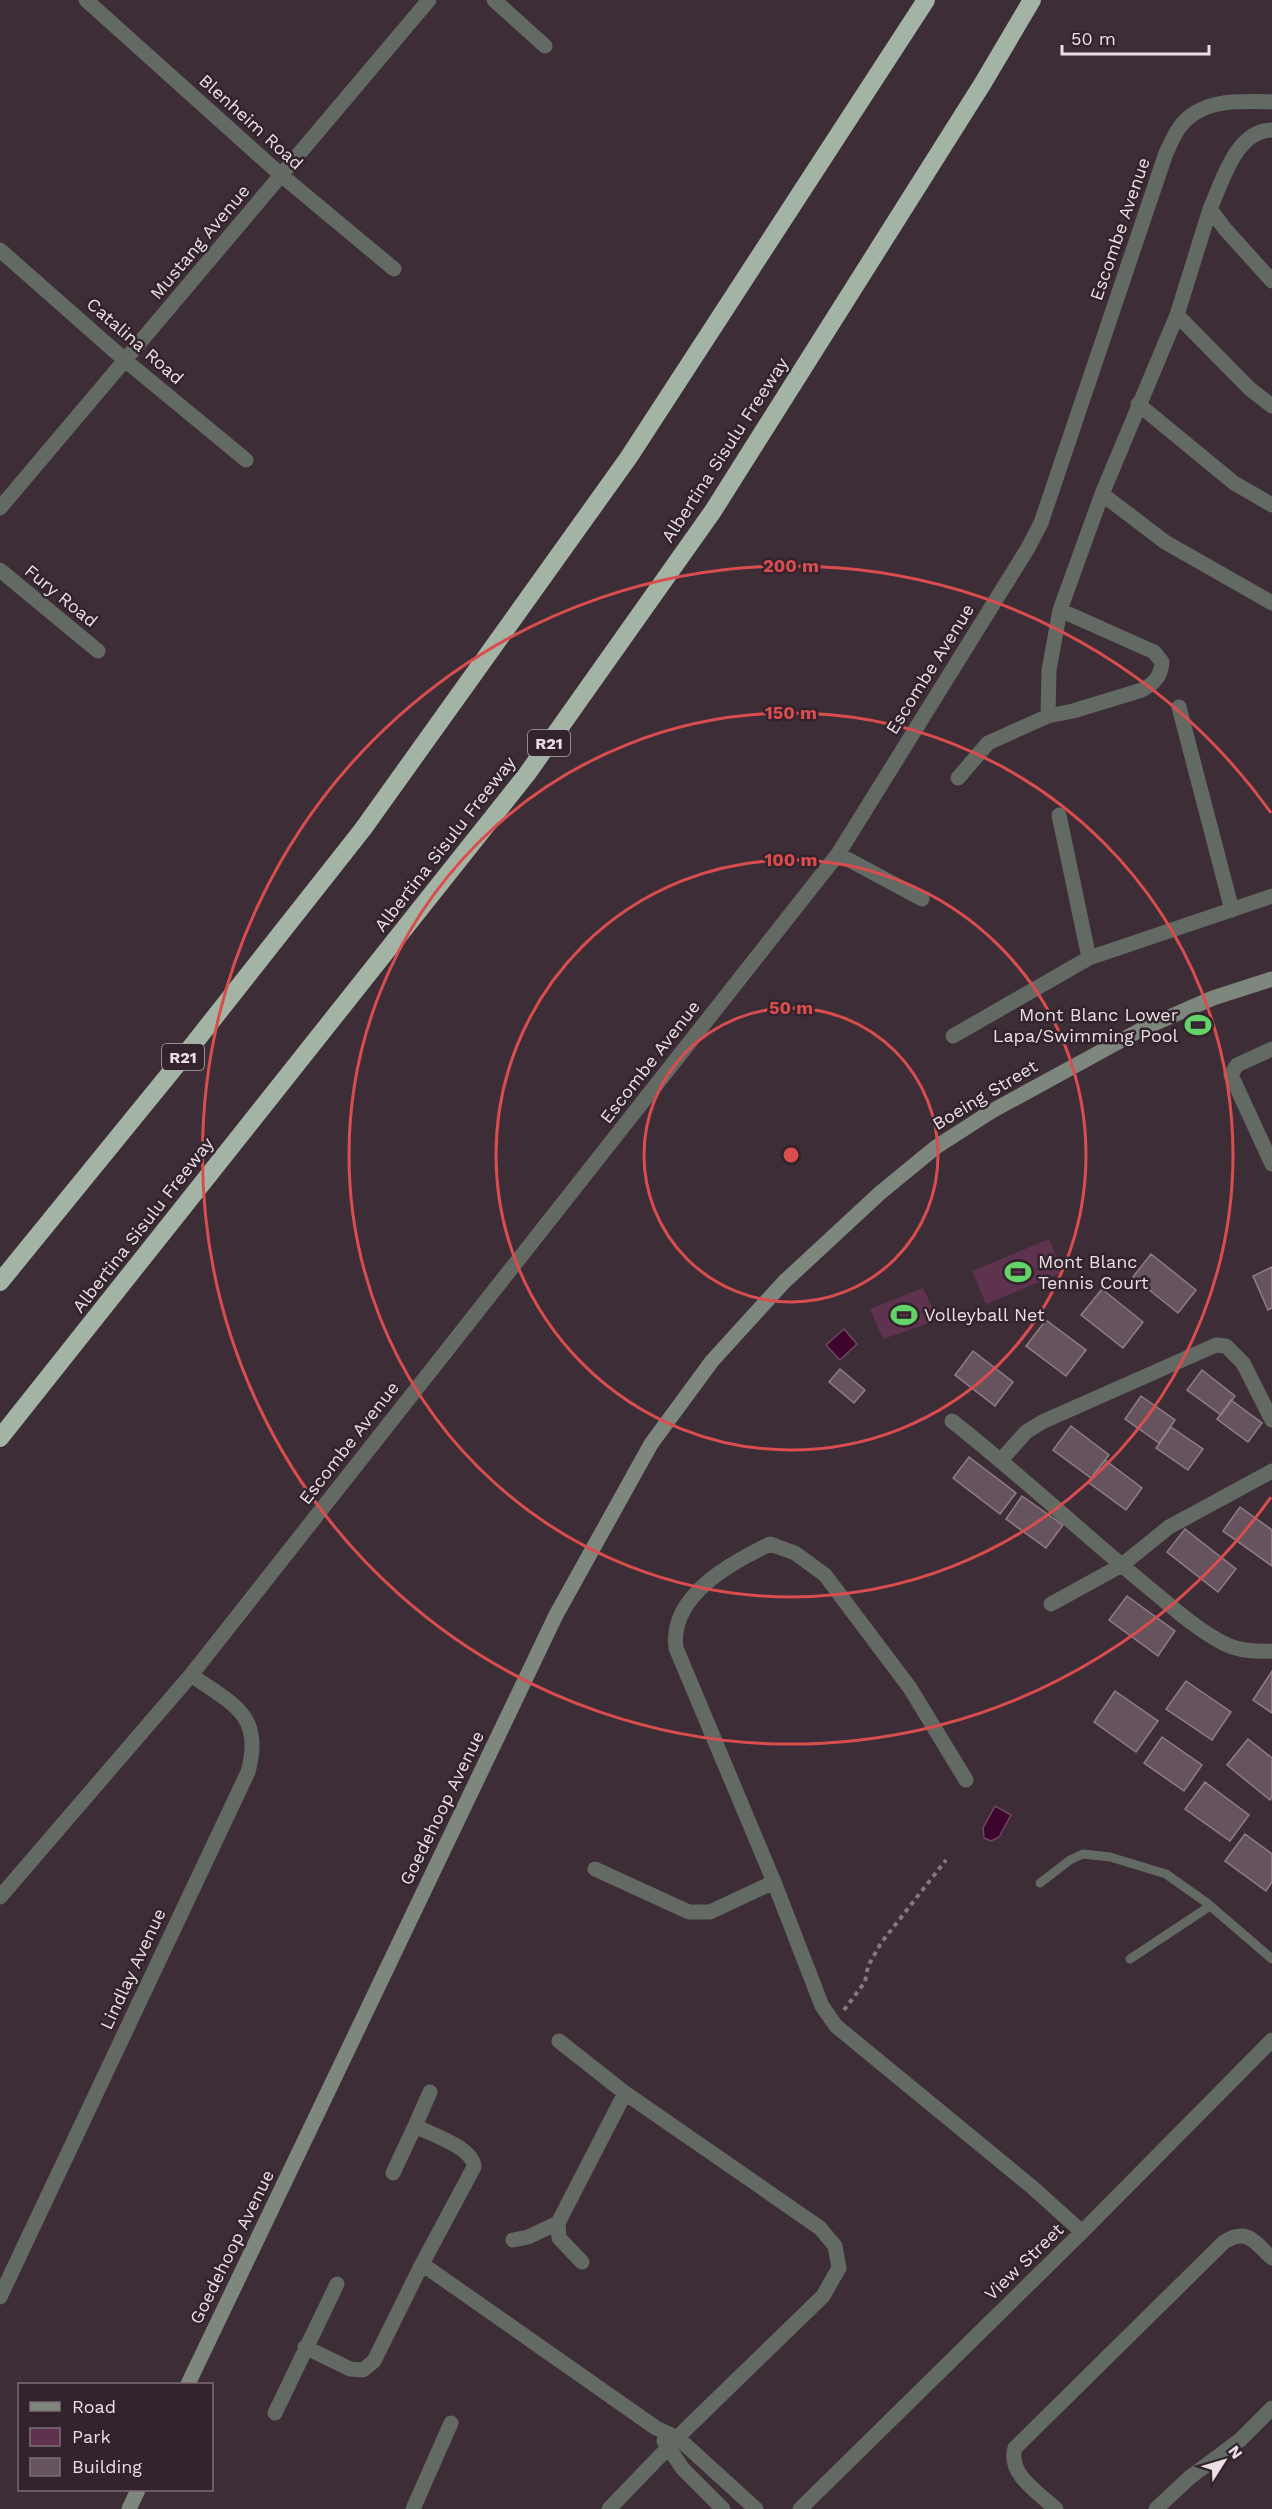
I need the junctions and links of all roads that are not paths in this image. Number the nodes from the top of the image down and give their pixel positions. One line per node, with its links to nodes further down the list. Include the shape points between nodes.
1 (86, 0): 9 (street, Blenheim Road)
2 (429, 0): 9 (street, Mustang Avenue)
3 (494, 0): 6 (street)
4 (926, 0): 39 (highway, R21, via 629,456 370,820)
5 (1032, 0): 43 (highway, Albertina Sisulu Freeway / R21, via 713,511 527,774)
6 (546, 46)
7 (1272, 102): 30 (street, Escombe Avenue, via 1218,103 1197,111 1180,126 1166,153 1041,523)
8 (1270, 133): 10 (street, via 1241,144)
9 (282, 175): 12 (street, Blenheim Road); 15 (street, Mustang Avenue)
10 (1210, 209): 13 (street); 14 (street)
11 (0, 250): 15 (street, Catalina Road)
12 (394, 269)
13 (1272, 281)
14 (1177, 315): 16 (street); 17 (street, via 1250,389)
15 (126, 361): 18 (street, Catalina Road); 21 (street, Mustang Avenue)
16 (1138, 404): 19 (street); 20 (street, via 1234,483)
17 (1272, 405)
18 (246, 460)
19 (1101, 494): 23 (street, via 1165,542); 24 (street)
20 (1272, 505)
21 (0, 508)
22 (0, 570): 25 (street, Fury Road)
23 (1272, 603)
24 (1059, 610): 27 (street, via 1049,670); 27 (street, via 1154,652 1162,662 1161,672 1152,685 1142,690)
25 (98, 651)
26 (1179, 707): 33 (street)
27 (1048, 716): 28 (street, via 988,743)
28 (958, 778)
29 (1059, 815): 34 (street)
30 (838, 854): 32 (street); 49 (street, Escombe Avenue)
31 (1272, 896): 33 (street)
32 (922, 898)
33 (1232, 910): 34 (street)
34 (1089, 958): 36 (street)
35 (1272, 979): 40 (main road, Boeing Street, via 1144,1028 992,1111 928,1153)
36 (953, 1036)
37 (1272, 1048): 38 (street, via 1237,1065 1231,1075)
38 (1272, 1164)
39 (0, 1282)
40 (784, 1282): 73 (main road, Goedehoop Avenue, via 712,1362 651,1444 556,1615)
41 (1272, 1420): 44 (street, via 1243,1363 1226,1346 1216,1345 1042,1422 1026,1432)
42 (952, 1421): 44 (street)
43 (0, 1438)
44 (1001, 1460): 46 (street)
45 (1272, 1471): 46 (street, via 1168,1527)
46 (1122, 1565): 47 (street); 48 (street, via 1192,1623 1224,1643 1257,1652)
47 (1051, 1604)
48 (1272, 1651)
49 (191, 1675): 54 (street, Escombe Avenue); 71 (street, Lindlay Avenue, via 241,1710 253,1741 248,1772)
50 (966, 1780): 52 (street, via 910,1688 825,1575 795,1553 770,1544 733,1562 702,1587 684,1610 677,1622 676,1648)
51 (595, 1869): 52 (street, via 689,1912 702,1913)
52 (774, 1882): 65 (street, via 822,2006 836,2026)
53 (1040, 1883): 55 (lane, via 1083,1854 1110,1857 1166,1874)
54 (0, 1897)
55 (1210, 1906): 56 (lane); 57 (lane)
56 (1130, 1959)
57 (1272, 1959)
58 (1272, 2040): 65 (street, View Street)
59 (559, 2041): 61 (street)
60 (430, 2092): 62 (street)
61 (625, 2093): 64 (street); 77 (street, via 820,2228 835,2246 839,2268 822,2296)
62 (414, 2126): 63 (street); 69 (street, via 468,2152 474,2162)
63 (393, 2173)
64 (558, 2223): 66 (street); 68 (street, via 559,2238)
65 (1082, 2232): 84 (street, View Street)
66 (513, 2240)
67 (1272, 2258): 85 (street, via 1242,2234 1224,2242 1015,2448 1013,2466)
68 (582, 2262)
69 (422, 2264): 72 (street, via 374,2361 363,2370 350,2369); 77 (street)
70 (337, 2284): 72 (street)
71 (0, 2297)
72 (305, 2348): 75 (street)
73 (189, 2383)
74 (1272, 2408): 86 (street, via 1240,2440 1189,2478)
75 (275, 2413)
76 (451, 2423): 80 (street)
77 (673, 2443): 81 (street); 82 (street, via 683,2469); 83 (street)
78 (138, 2491): 79 (main road)
79 (129, 2509)
80 (413, 2509)
81 (609, 2509)
82 (723, 2509)
83 (756, 2509)
84 (800, 2509)
85 (1056, 2509)
86 (1156, 2509)

